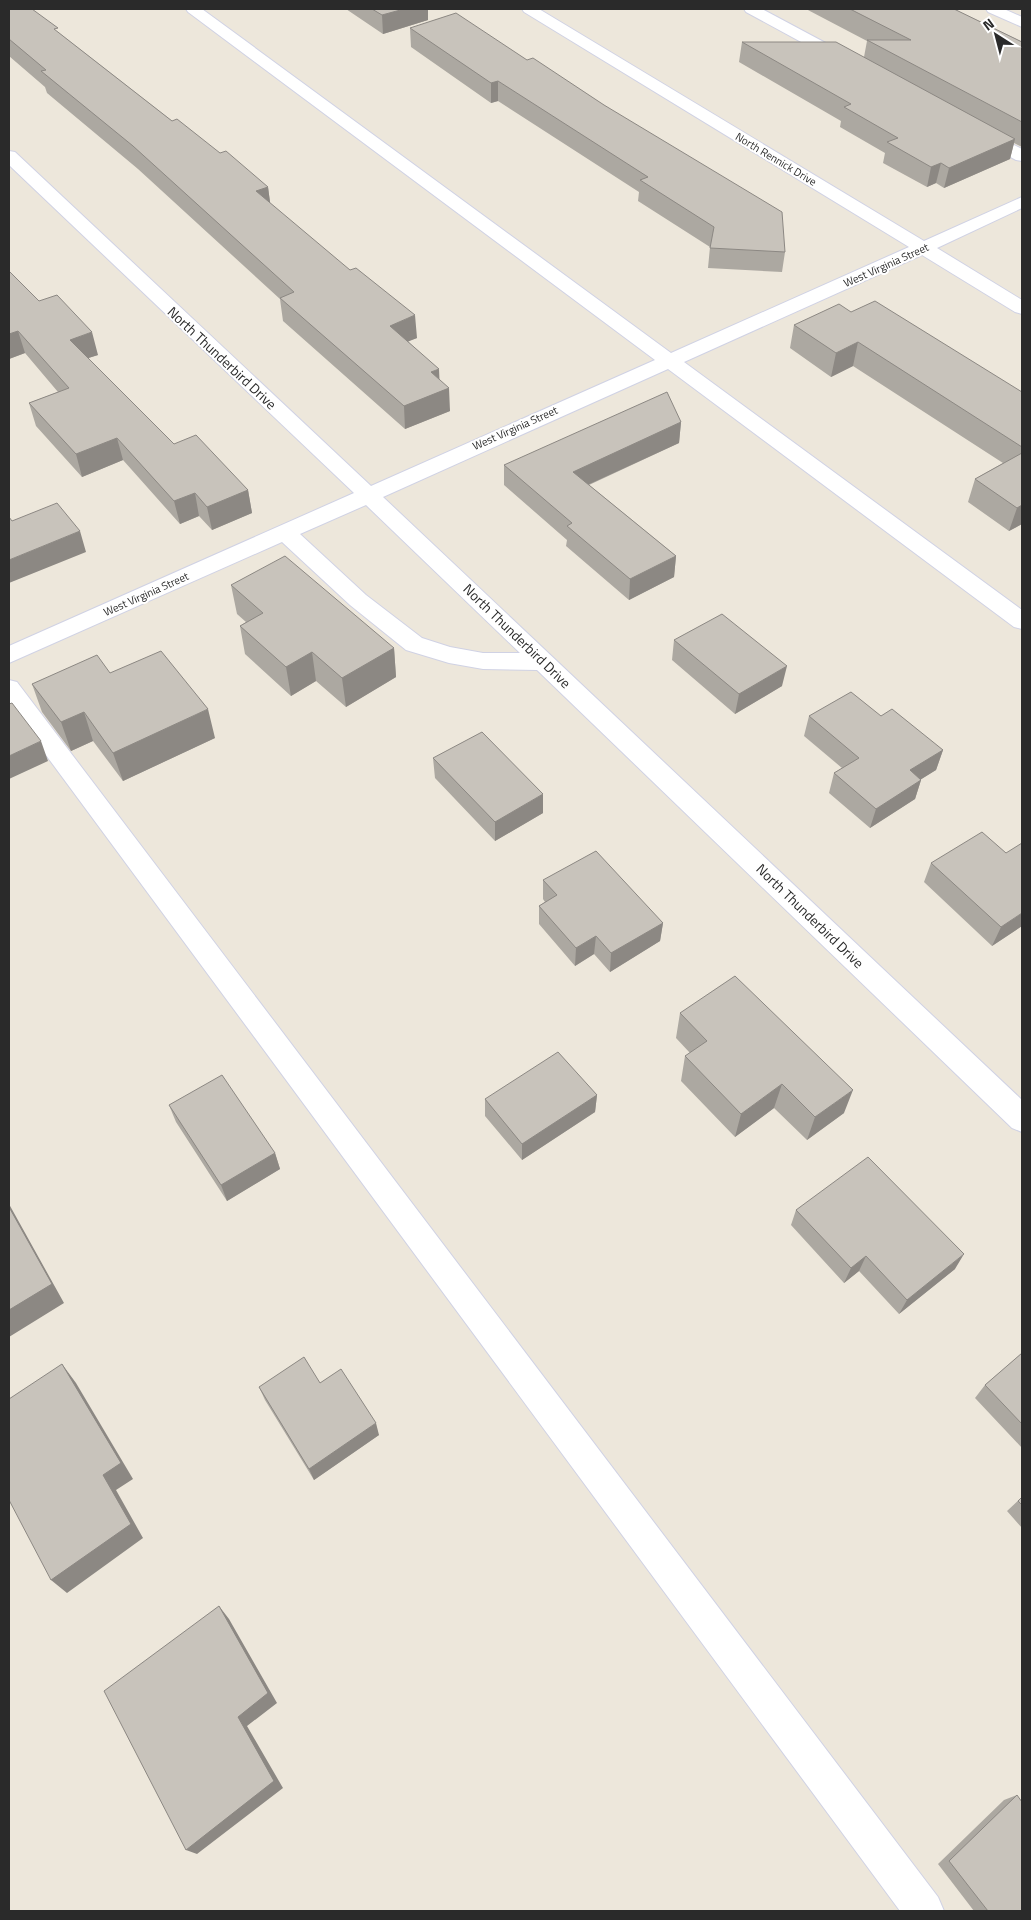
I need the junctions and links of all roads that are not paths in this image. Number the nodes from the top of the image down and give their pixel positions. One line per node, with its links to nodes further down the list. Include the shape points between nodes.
1 (193, 9): 13 (street)
2 (529, 9): 11 (street, North Rennick Drive)
3 (750, 9): 6 (street)
4 (993, 9): 5 (street)
5 (1022, 23)
6 (856, 66)
7 (961, 123): 9 (street)
8 (9, 156): 14 (street, North Thunderbird Drive)
9 (1022, 156)
10 (1022, 202): 11 (street, West Virginia Street)
11 (923, 248): 12 (street, North Rennick Drive); 13 (street, West Virginia Street)
12 (1022, 308)
13 (669, 360): 14 (street, West Virginia Street); 16 (street)
14 (367, 494): 15 (street, West Virginia Street); 18 (street, North Thunderbird Drive)
15 (284, 532): 17 (street, West Virginia Street); 18 (street, via 352,594 414,644 483,661)
16 (1022, 621)
17 (9, 655)
18 (544, 662): 20 (street, North Thunderbird Drive)
19 (9, 688): 21 (street)
20 (1022, 1118)
21 (924, 1911)

